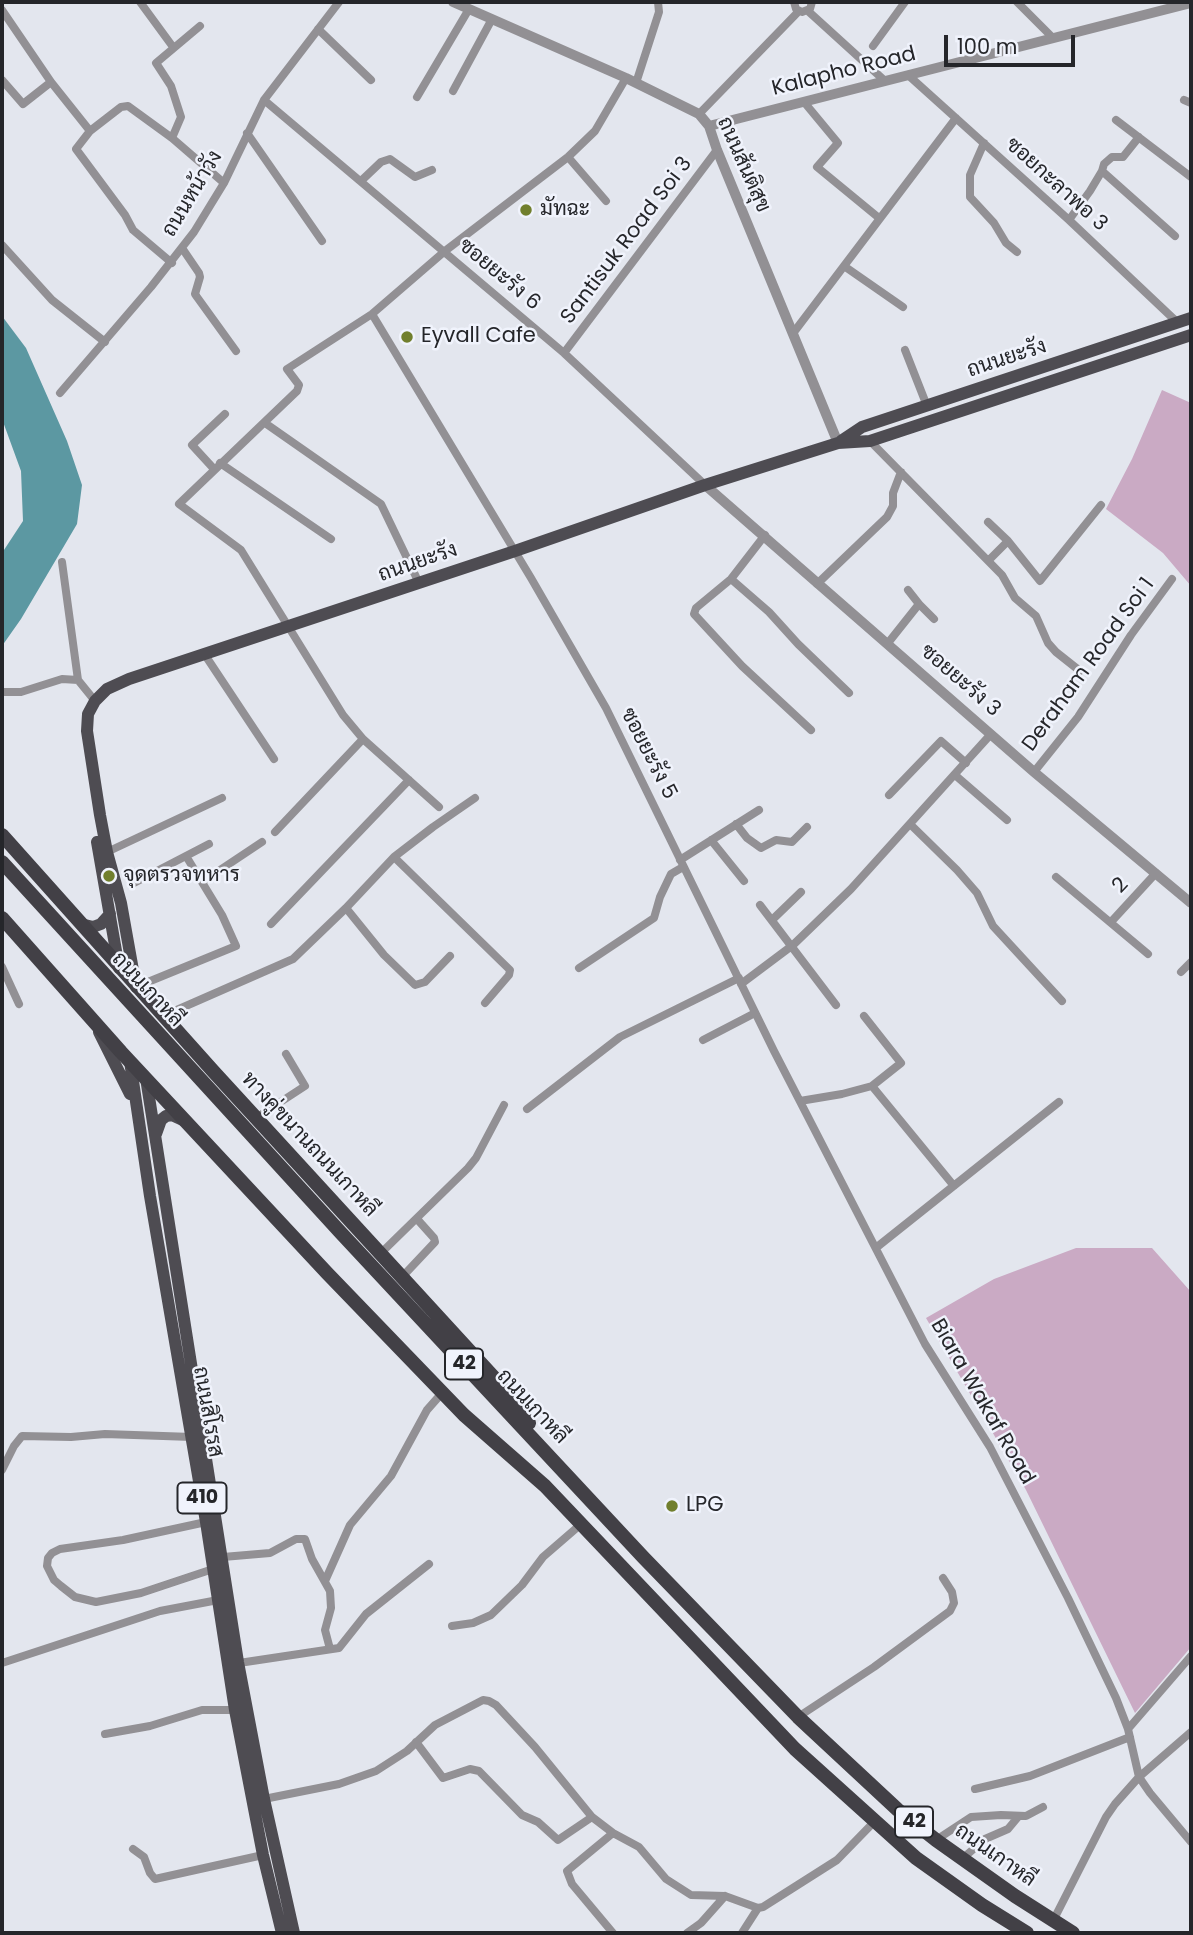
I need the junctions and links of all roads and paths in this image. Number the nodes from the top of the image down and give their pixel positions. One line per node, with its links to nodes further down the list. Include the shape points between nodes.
1 (140, 2): 18 (street)
2 (339, 2): 15 (street, ถนนหน้าวัง)
3 (453, 2): 10 (street, ถนนสันติสุข)
4 (658, 2): 22 (street, via 659,12)
5 (794, 2): 12 (street)
6 (812, 2): 12 (street)
7 (905, 2): 17 (street)
8 (1017, 2): 16 (street)
9 (1191, 3): 16 (street, Kalapho Road)
10 (469, 9): 13 (street, ถนนสันติสุข); 26 (street)
11 (2, 10): 24 (street)
12 (803, 11): 23 (street); 29 (street)
13 (492, 19): 22 (street, ถนนสันติสุข); 25 (street)
14 (200, 26): 18 (street)
15 (318, 29): 21 (street); 27 (street, ถนนหน้าวัง)
16 (1053, 38): 19 (street, Kalapho Road)
17 (873, 46)
18 (173, 47): 36 (street, via 156,63 171,86 181,117)
19 (908, 75): 23 (street, Kalapho Road); 30 (street, ซอยกะลาพอ 3)
20 (2, 80): 24 (street, via 23,104)
21 (371, 80)
22 (631, 81): 29 (street, ถนนสันติสุข); 39 (street, via 595,131)
23 (885, 81): 28 (street, Kalapho Road)
24 (51, 82): 33 (street)
25 (453, 91)
26 (417, 97)
27 (264, 100): 34 (street, ถนนหน้าวัง); 43 (street, ซอยยะรัง 6)
28 (804, 102): 32 (street, Kalapho Road); 46 (street, via 838,144 817,167)
29 (699, 114): 32 (street, ถนนสันติสุข)
30 (956, 118): 37 (street, ซอยกะลาพอ 3); 46 (street)
31 (1116, 120): 35 (street)
32 (709, 126): 38 (street, ถนนสันติสุข)
33 (90, 131): 36 (street, via 128,106); 54 (street, via 76,149 133,230)
34 (247, 133): 44 (street, ถนนหน้าวัง); 49 (street)
35 (1139, 137): 41 (street, via 1124,157 1108,159); 42 (street)
36 (172, 138): 44 (street)
37 (984, 143): 47 (street, ซอยกะลาพอ 3); 53 (street, via 970,175 970,197)
38 (717, 150): 60 (street, ถนนสันติสุข); 65 (street, Santisuk Road Soi 3)
39 (568, 157): 45 (street); 52 (street)
40 (432, 170): 43 (street, via 415,177 390,159)
41 (1102, 172): 47 (street); 48 (street)
42 (1191, 177)
43 (361, 181): 52 (street, ซอยยะรัง 6)
44 (224, 183): 51 (street, ถนนหน้าวัง)
45 (606, 201)
46 (879, 218): 55 (street)
47 (1069, 220): 59 (street, ซอยกะลาพอ 3)
48 (1175, 236)
49 (322, 241)
50 (2, 245): 62 (street, via 52,300)
51 (182, 248): 54 (street, ถนนหน้าวัง); 64 (street, via 199,273 197,297)
52 (445, 251): 57 (street); 65 (street, ซอยยะรัง 6)
53 (1017, 252)
54 (172, 263): 62 (street, ถนนหน้าวัง)
55 (844, 266): 56 (street); 60 (street)
56 (903, 307)
57 (372, 314): 71 (street, via 287,369 299,388); 82 (street, ซอยยะรัง 5)
58 (1191, 318): 59 (main road, ถนนยะรัง)
59 (1178, 323): 66 (main road, ถนนยะรัง)
60 (794, 332): 73 (street, ถนนสันติสุข)
61 (1191, 335): 67 (main road, ถนนยะรัง)
62 (105, 342): 68 (street, ถนนหน้าวัง)
63 (905, 350): 69 (street)
64 (236, 351)
65 (564, 353): 76 (street, ซอยยะรัง 6)
66 (1046, 366): 67 (main road); 69 (main road, ถนนยะรัง)
67 (1051, 380): 72 (main road, ถนนยะรัง)
68 (60, 393)
69 (927, 405): 73 (main road, ถนนยะรัง, via 862,427)
70 (225, 414): 74 (street, via 192,445)
71 (265, 423): 74 (street); 87 (street, via 381,504)
72 (870, 441): 73 (main road, ถนนยะรัง); 75 (street)
73 (838, 443): 76 (main road, ถนนยะรัง)
74 (217, 466): 80 (street); 92 (street, via 179,504 241,550)
75 (901, 471): 83 (street); 88 (street, via 887,517)
76 (705, 485): 79 (street, ซอยยะรัง 3); 82 (main road, ถนนยะรัง)
77 (1101, 505): 81 (street, via 1040,581)
78 (988, 522): 81 (street)
79 (765, 535): 85 (street); 88 (street, ซอยยะรัง 3)
80 (331, 539)
81 (1008, 541): 83 (street)
82 (515, 551): 87 (main road, ถนนยะรัง); 128 (street, ซอยยะรัง 5, via 606,708)
83 (989, 560): 95 (street, via 1015,597 1036,616 1048,643)
84 (62, 562): 96 (street)
85 (731, 579): 98 (street); 100 (street, via 694,614)
86 (1172, 579): 105 (street, Deraham Road Soi 1, via 1078,717)
87 (419, 583): 92 (main road, ถนนยะรัง)
88 (817, 584): 93 (street, ซอยยะรัง 3)
89 (908, 590): 90 (street)
90 (919, 604): 91 (street); 93 (street)
91 (934, 619)
92 (288, 628): 94 (main road, ถนนยะรัง); 102 (street, via 343,715)
93 (888, 643): 101 (street, ซอยยะรัง 3)
94 (205, 655): 99 (main road, ถนนยะรัง, via 107,689); 103 (street)
95 (1080, 671)
96 (78, 680): 97 (street, via 62,678 21,692); 99 (street)
97 (2, 692)
98 (849, 692)
99 (95, 701): 108 (main road, via 87,731)
100 (811, 730)
101 (991, 734): 104 (street); 105 (street, ซอยยะรัง 3)
102 (363, 738): 107 (street); 118 (street)
103 (274, 759)
104 (966, 763): 106 (street); 109 (street, via 941,741)
105 (1034, 772): 129 (street, ซอยยะรัง 3)
106 (955, 775): 114 (street); 116 (street)
107 (409, 780): 112 (street); 143 (street)
108 (94, 782): 124 (main road); 138 (main road, via 94,819)
109 (889, 795)
110 (222, 798): 124 (street)
111 (475, 798): 126 (street)
112 (439, 807)
113 (760, 810): 115 (street)
114 (1007, 820)
115 (736, 824): 117 (street, via 761,848 776,840 792,842); 120 (street)
116 (911, 825): 144 (street); 154 (street, via 977,893 993,926)
117 (807, 827)
118 (275, 832)
119 (2, 835): 142 (highway, ทางคู่ขนานถนนเกาหลี)
120 (711, 840): 128 (street); 131 (street)
121 (262, 842): 132 (street)
122 (209, 844): 125 (street)
123 (2, 848): 142 (highway)
124 (107, 852): 153 (main road)
125 (186, 856): 132 (street); 133 (street)
126 (394, 856): 137 (street); 155 (street, via 510,970)
127 (2, 862): 183 (highway, ถนนเกาหลี / 42)
128 (681, 863): 150 (street, via 671,874 654,918); 152 (street, ซอยยะรัง 5)
129 (1156, 873): 135 (street, ซอยยะรัง 3); 141 (street, 2)
130 (1056, 877): 141 (street)
131 (744, 881)
132 (202, 882): 153 (street, via 236,946)
133 (132, 884)
134 (801, 892): 140 (street)
135 (1191, 903)
136 (760, 905): 140 (street)
137 (346, 908): 146 (street, via 415,985 425,982); 159 (street, via 293,960)
138 (110, 914): 142 (main road, via 102,924); 149 (main road)
139 (2, 918): 161 (highway)
140 (772, 920): 144 (street)
141 (1111, 922): 145 (street)
142 (81, 924): 149 (highway, ทางคู่ขนานถนนเกาหลี)
143 (271, 924)
144 (793, 945): 152 (street); 157 (street)
145 (1147, 954)
146 (450, 956)
147 (1191, 962): 151 (street)
148 (2, 967): 156 (street)
149 (120, 968): 153 (highway, ทางคู่ขนานถนนเกาหลี)
150 (579, 968)
151 (1181, 972)
152 (740, 981): 158 (street, Biara Wakaf Road); 170 (street, via 620,1037)
153 (140, 985): 159 (highway, ทางคู่ขนานถนนเกาหลี)
154 (1062, 1001)
155 (485, 1003)
156 (19, 1004)
157 (836, 1005)
158 (755, 1013): 162 (street); 167 (street, Biara Wakaf Road)
159 (163, 1016): 172 (highway, ทางคู่ขนานถนนเกาหลี)
160 (864, 1016): 166 (street, via 901,1063)
161 (91, 1019): 164 (highway); 171 (main road)
162 (703, 1040)
163 (286, 1054): 172 (street, via 305,1086)
164 (130, 1061): 165 (highway); 171 (main road, ถนนสิโรรส / 410)
165 (146, 1078): 173 (highway); 174 (main road, ถนนสิโรรส / 410)
166 (872, 1086): 167 (street); 175 (street)
167 (800, 1101): 177 (street, Biara Wakaf Road)
168 (1059, 1102): 175 (street)
169 (504, 1105): 176 (street, via 476,1158)
170 (527, 1109)
171 (137, 1110): 181 (main road, ถนนสิโรรส / 410)
172 (256, 1118): 178 (highway, ทางคู่ขนานถนนเกาหลี)
173 (188, 1122): 174 (main road, via 166,1116); 180 (highway)
174 (155, 1136): 186 (main road, ถนนสิโรรส / 410)
175 (954, 1185): 177 (street)
176 (417, 1219): 178 (street); 179 (street, via 435,1242)
177 (877, 1247): 204 (street, Biara Wakaf Road, via 925,1344 1022,1506 1110,1683)
178 (381, 1253): 179 (highway, ทางคู่ขนานถนนเกาหลี)
179 (403, 1276): 183 (highway, ทางคู่ขนานถนนเกาหลี, via 499,1383)
180 (442, 1393): 185 (highway, 42, via 545,1486); 191 (street, via 427,1410 391,1476 350,1525)
181 (192, 1437): 182 (street, via 28,1435 18,1439); 184 (main road, ถนนสิโรรส / 410)
182 (2, 1470)
183 (579, 1489): 187 (highway, ถนนเกาหลี / 42)
184 (206, 1522): 189 (main road, ถนนสิโรรส / 410); 189 (street, via 60,1549 48,1558 47,1566 54,1580 75,1597 96,1602 141,1593)
185 (580, 1525): 192 (highway, 42); 194 (street, via 543,1556 491,1615)
186 (223, 1557): 191 (street, via 270,1553 302,1538); 198 (main road, ถนนสิโรรส / 410)
187 (643, 1558): 192 (highway); 199 (highway, ถนนเกาหลี / 42)
188 (429, 1564): 195 (street, via 366,1614 343,1645)
189 (213, 1569): 193 (main road, ถนนสิโรรส / 410)
190 (943, 1578): 202 (street, via 952,1592 950,1611)
191 (325, 1581): 195 (street, via 332,1598 325,1630)
192 (643, 1591): 200 (highway, 42)
193 (218, 1600): 197 (street, via 160,1611); 201 (main road, ถนนสิโรรส / 410)
194 (452, 1626)
195 (330, 1649): 198 (street)
196 (1191, 1656): 204 (street)
197 (2, 1662)
198 (239, 1663): 209 (main road, ถนนสิโรรส / 410)
199 (772, 1689): 200 (highway); 202 (highway, ถนนเกาหลี / 42)
200 (754, 1706): 213 (highway, 42)
201 (234, 1710): 205 (street, via 202,1710); 218 (main road, ถนนสิโรรส / 410)
202 (798, 1717): 215 (highway, ถนนเกาหลี / 42)
203 (1191, 1732): 207 (street)
204 (1129, 1733): 207 (street, Biara Wakaf Road); 208 (street, via 1030,1776)
205 (105, 1734)
206 (416, 1742): 209 (street, via 398,1758 358,1779); 212 (street, via 443,1778 470,1769 479,1771 522,1815 558,1840); 212 (street, via 435,1725 489,1701 535,1747)
207 (1139, 1777): 216 (street, Biara Wakaf Road); 222 (street, via 1106,1817)
208 (975, 1789)
209 (264, 1799): 224 (main road, ถนนสิโรรส / 410)
210 (1043, 1807): 211 (street, via 1032,1815)
211 (1018, 1816): 215 (street, via 971,1817); 219 (street, via 1008,1829 985,1839)
212 (592, 1817): 214 (street)
213 (874, 1822): 221 (street, via 831,1864); 228 (highway, 42, via 916,1858)
214 (613, 1833): 220 (street, via 639,1847 678,1888 691,1895); 225 (street, via 567,1871 572,1884)
215 (936, 1840): 219 (highway, ถนนเกาหลี / 42)
216 (1191, 1841)
217 (133, 1849): 218 (street, via 144,1857 155,1879)
218 (263, 1856): 223 (main road, ถนนสิโรรส / 410)
219 (962, 1859): 222 (highway, ถนนเกาหลี / 42)
220 (725, 1896): 221 (street); 226 (street)
221 (758, 1908): 227 (street)
222 (1053, 1921): 229 (highway, ถนนเกาหลี / 42)
223 (282, 1933)
224 (294, 1933)
225 (613, 1933)
226 (687, 1933)
227 (742, 1933)
228 (1027, 1933)
229 (1073, 1933)

